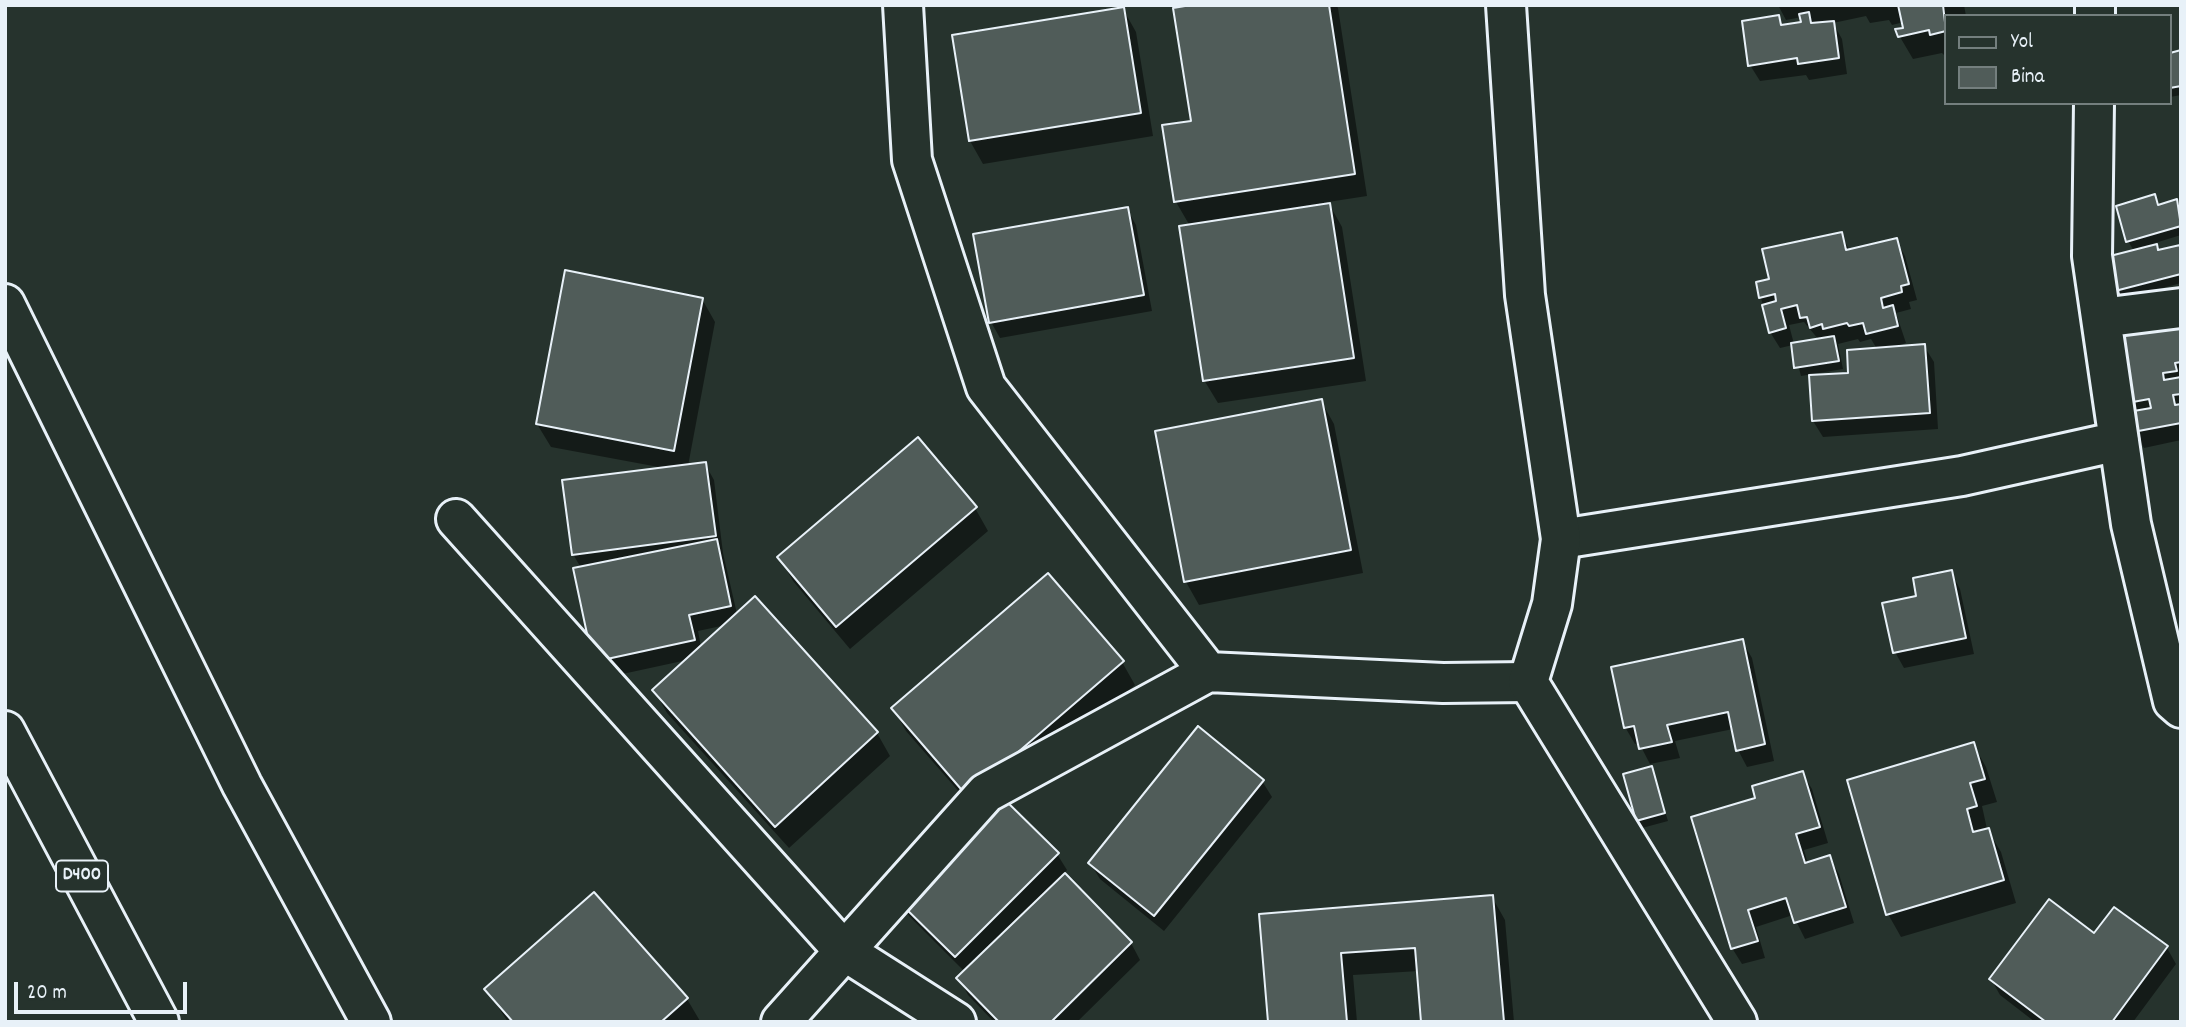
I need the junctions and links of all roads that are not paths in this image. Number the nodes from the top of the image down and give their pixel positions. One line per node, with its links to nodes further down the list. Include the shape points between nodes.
1 (903, 5): 10 (main road, via 912,160 986,387)
2 (1506, 5): 9 (main road, via 1525,295)
3 (2094, 105): 6 (main road, via 2092,256)
4 (5, 304): 16 (main road, via 242,785)
5 (2181, 308): 6 (main road)
6 (2101, 318): 7 (main road)
7 (2119, 441): 9 (main road, via 1962,476); 12 (main road, via 2131,524 2173,701)
8 (456, 519): 14 (main road)
9 (1562, 539): 11 (main road, via 1552,604)
10 (1208, 672): 11 (main road); 14 (main road, via 986,793)
11 (1528, 682): 19 (main road)
12 (2181, 708)
13 (5, 731): 15 (main road, D400)
14 (843, 950): 17 (main road); 18 (main road)
15 (159, 1022)
16 (371, 1022)
17 (781, 1022)
18 (956, 1022)
19 (1737, 1022)

